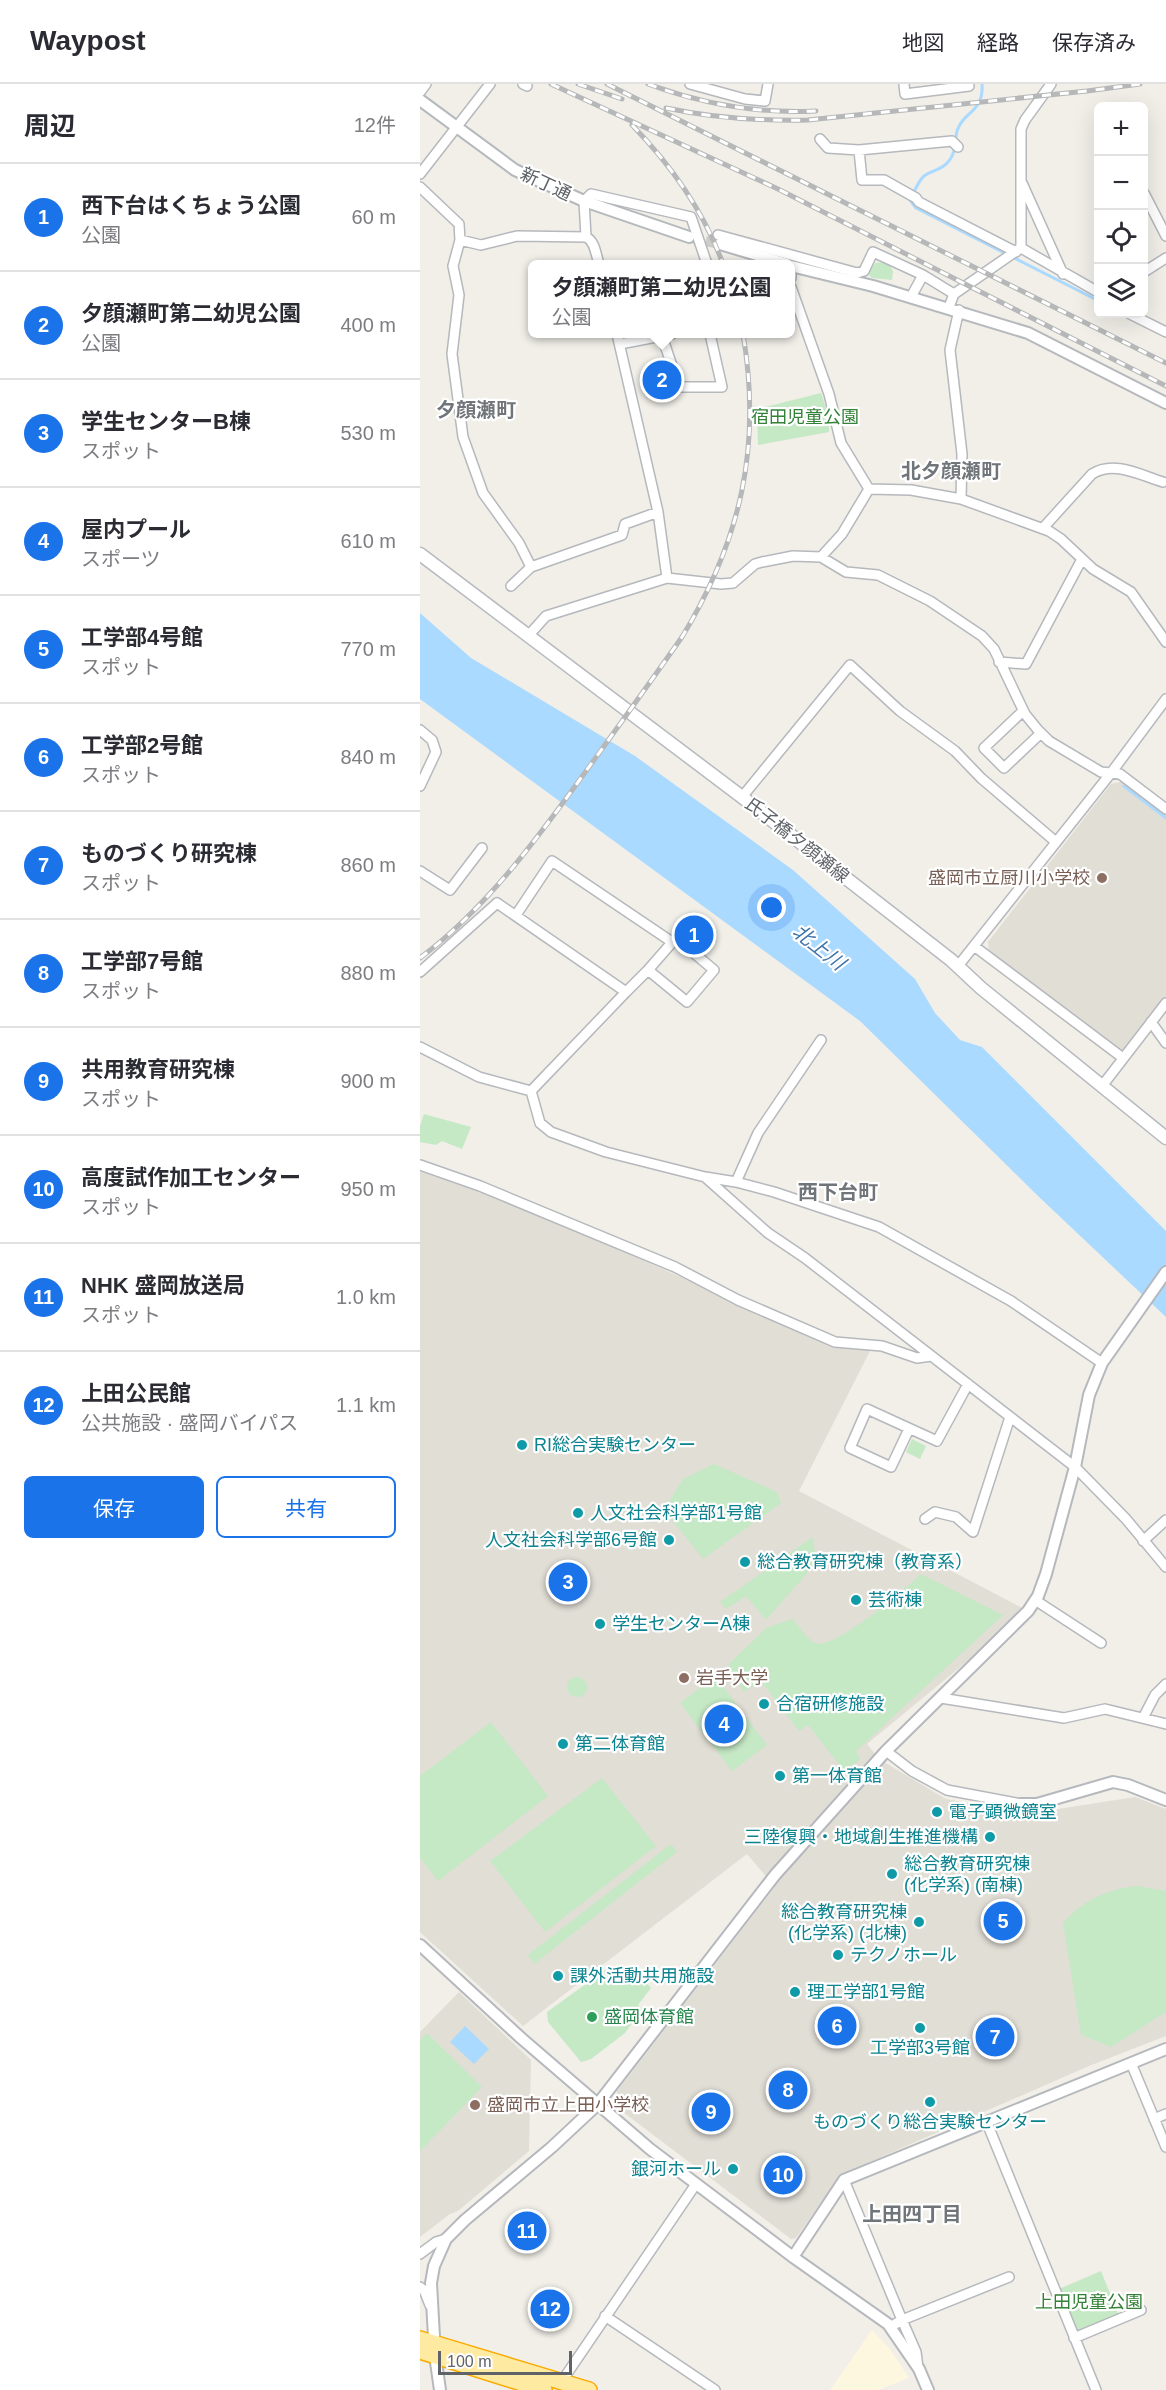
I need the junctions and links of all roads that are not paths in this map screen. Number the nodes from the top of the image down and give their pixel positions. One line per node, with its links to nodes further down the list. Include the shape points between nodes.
1 (426, 84): 8 (street)
2 (490, 84): 10 (street)
3 (690, 84): 4 (street, via 765,101)
4 (768, 84)
5 (904, 84): 7 (street, via 905,94)
6 (1051, 84): 15 (street, via 1021,129)
7 (969, 86)
8 (420, 92)
9 (420, 100): 10 (street, 新丁通)
10 (457, 128): 14 (street); 17 (street, 新丁通, via 515,170)
11 (820, 139): 13 (street, via 828,148)
12 (955, 144): 13 (street)
13 (859, 150): 24 (street, via 862,180 884,180 919,202)
14 (420, 174)
15 (1021, 180): 24 (street); 31 (street)
16 (420, 187): 22 (street, via 459,225)
17 (584, 201): 20 (street); 21 (street, 新丁通); 27 (street, via 591,194 691,217)
18 (1148, 202): 19 (street)
19 (1166, 236)
20 (586, 237): 22 (street, via 516,236 481,245); 26 (street)
21 (689, 237)
22 (460, 240): 54 (street, via 453,266 459,295 452,354 463,437 483,493)
23 (719, 240): 28 (street); 32 (street, via 857,273 864,271 873,252)
24 (1018, 250): 31 (street); 34 (street)
25 (1166, 258): 30 (street)
26 (598, 260)
27 (706, 260)
28 (776, 260)
29 (795, 267): 35 (street)
30 (1148, 269)
31 (1064, 274): 33 (street)
32 (922, 275): 34 (street); 35 (street)
33 (1094, 290)
34 (954, 294): 37 (street)
35 (911, 297): 37 (street)
36 (795, 298): 47 (street, via 830,394 841,443)
37 (954, 309): 45 (street, via 1028,333); 48 (street, via 950,350 962,454)
38 (1138, 318): 39 (street)
39 (1166, 332)
40 (618, 338): 44 (street)
41 (648, 338): 44 (street)
42 (668, 338): 43 (street, via 679,387 722,387)
43 (711, 338)
44 (620, 344): 49 (street)
45 (1166, 404)
46 (1162, 482): 50 (street, via 1112,467 1101,469)
47 (869, 489): 48 (street, via 911,490); 52 (street, via 842,534)
48 (961, 499): 50 (street)
49 (658, 512): 54 (street, via 625,524 622,535); 55 (street)
50 (1043, 528): 53 (street)
51 (420, 554): 57 (main road, 氏子橋夕顔瀬線)
52 (820, 557): 55 (street, via 793,556 755,564 733,583); 59 (street, via 846,572 878,575 930,601 982,636)
53 (1082, 559): 58 (street, via 1131,592); 59 (street, via 1026,664)
54 (531, 567): 56 (street)
55 (667, 578): 57 (street, via 546,616)
56 (511, 586)
57 (528, 636): 66 (main road, 氏子橋夕顔瀬線)
58 (1166, 642)
59 (999, 662): 61 (street)
60 (1166, 699): 64 (street)
61 (1023, 711): 63 (street); 63 (street, via 984,748 1004,768)
62 (420, 730): 65 (street, via 432,740 436,752)
63 (1041, 733): 64 (street, via 1101,772)
64 (1111, 773): 67 (street, via 1120,774); 68 (street)
65 (420, 786)
66 (742, 797): 68 (street, via 850,665 884,698 956,751); 74 (main road, 氏子橋夕顔瀬線)
67 (1166, 809)
68 (1056, 843): 73 (street)
69 (482, 848): 70 (street, via 450,890)
70 (420, 871)
71 (516, 915): 72 (street, via 552,861); 76 (street, via 497,903); 77 (street)
72 (672, 942): 75 (street); 75 (street, via 676,938 714,970 687,1002)
73 (974, 946): 74 (street); 83 (street)
74 (958, 966): 84 (main road, 氏子橋夕顔瀬線)
75 (648, 970): 77 (street)
76 (420, 972)
77 (626, 992): 85 (street)
78 (1166, 1003): 79 (street)
79 (1151, 1022): 81 (street); 83 (street)
80 (821, 1040): 89 (street, via 758,1133)
81 (1166, 1043)
82 (420, 1047): 85 (street, via 479,1077)
83 (1124, 1058): 84 (street)
84 (1102, 1086): 86 (main road, 氏子橋夕顔瀬線)
85 (531, 1091): 88 (street, via 540,1123 551,1132 606,1152)
86 (1166, 1138)
87 (420, 1165): 91 (street, via 675,1267 738,1300 835,1342 882,1346 917,1358)
88 (705, 1178): 89 (street); 91 (street, via 768,1233)
89 (736, 1182): 92 (street, via 879,1227 1011,1301)
90 (1166, 1272): 92 (street)
91 (931, 1356): 93 (street)
92 (1102, 1363): 96 (street, via 1089,1395)
93 (968, 1384): 94 (street); 95 (street, via 937,1441)
94 (1010, 1417): 96 (street); 97 (street, via 973,1532 956,1517 935,1512)
95 (909, 1429): 95 (street, via 867,1409 850,1448 891,1467)
96 (1075, 1467): 99 (street); 101 (street, via 1046,1574)
97 (925, 1519)
98 (1166, 1520): 99 (street)
99 (1143, 1540): 100 (street)
100 (1166, 1567)
101 (1035, 1600): 102 (street); 104 (street)
102 (1101, 1643)
103 (1166, 1684): 105 (street)
104 (941, 1698): 105 (street, via 1064,1718 1105,1709); 107 (street)
105 (1143, 1718): 106 (street)
106 (1166, 1724)
107 (886, 1751): 109 (street, via 947,1790); 113 (street, via 775,1875)
108 (1166, 1800): 109 (street, via 1113,1782 1037,1804)
109 (1022, 1804)
110 (420, 1945): 113 (street)
111 (1166, 2049): 112 (street)
112 (1131, 2063): 115 (street); 116 (street)
113 (597, 2104): 119 (street); 120 (street)
114 (1166, 2114): 115 (street)
115 (1154, 2119): 117 (street)
116 (987, 2123): 118 (street); 130 (street)
117 (1166, 2147)
118 (844, 2180): 122 (street); 128 (street)
119 (696, 2184): 122 (street); 127 (street)
120 (446, 2239): 121 (street); 125 (street, via 434,2266)
121 (420, 2254)
122 (793, 2257): 129 (street)
123 (1009, 2277): 128 (street)
124 (420, 2287): 125 (street)
125 (431, 2307): 131 (street)
126 (1141, 2310): 130 (street)
127 (605, 2316): 133 (street); 137 (street)
128 (902, 2320): 129 (street); 132 (street)
129 (890, 2327): 132 (street)
130 (1074, 2338): 139 (street)
131 (427, 2347): 133 (highway); 134 (street); 135 (highway)
132 (919, 2369): 138 (street)
133 (562, 2381): 136 (highway)
134 (440, 2390)
135 (544, 2390)
136 (589, 2390)
137 (715, 2390)
138 (928, 2390)
139 (1096, 2390)

